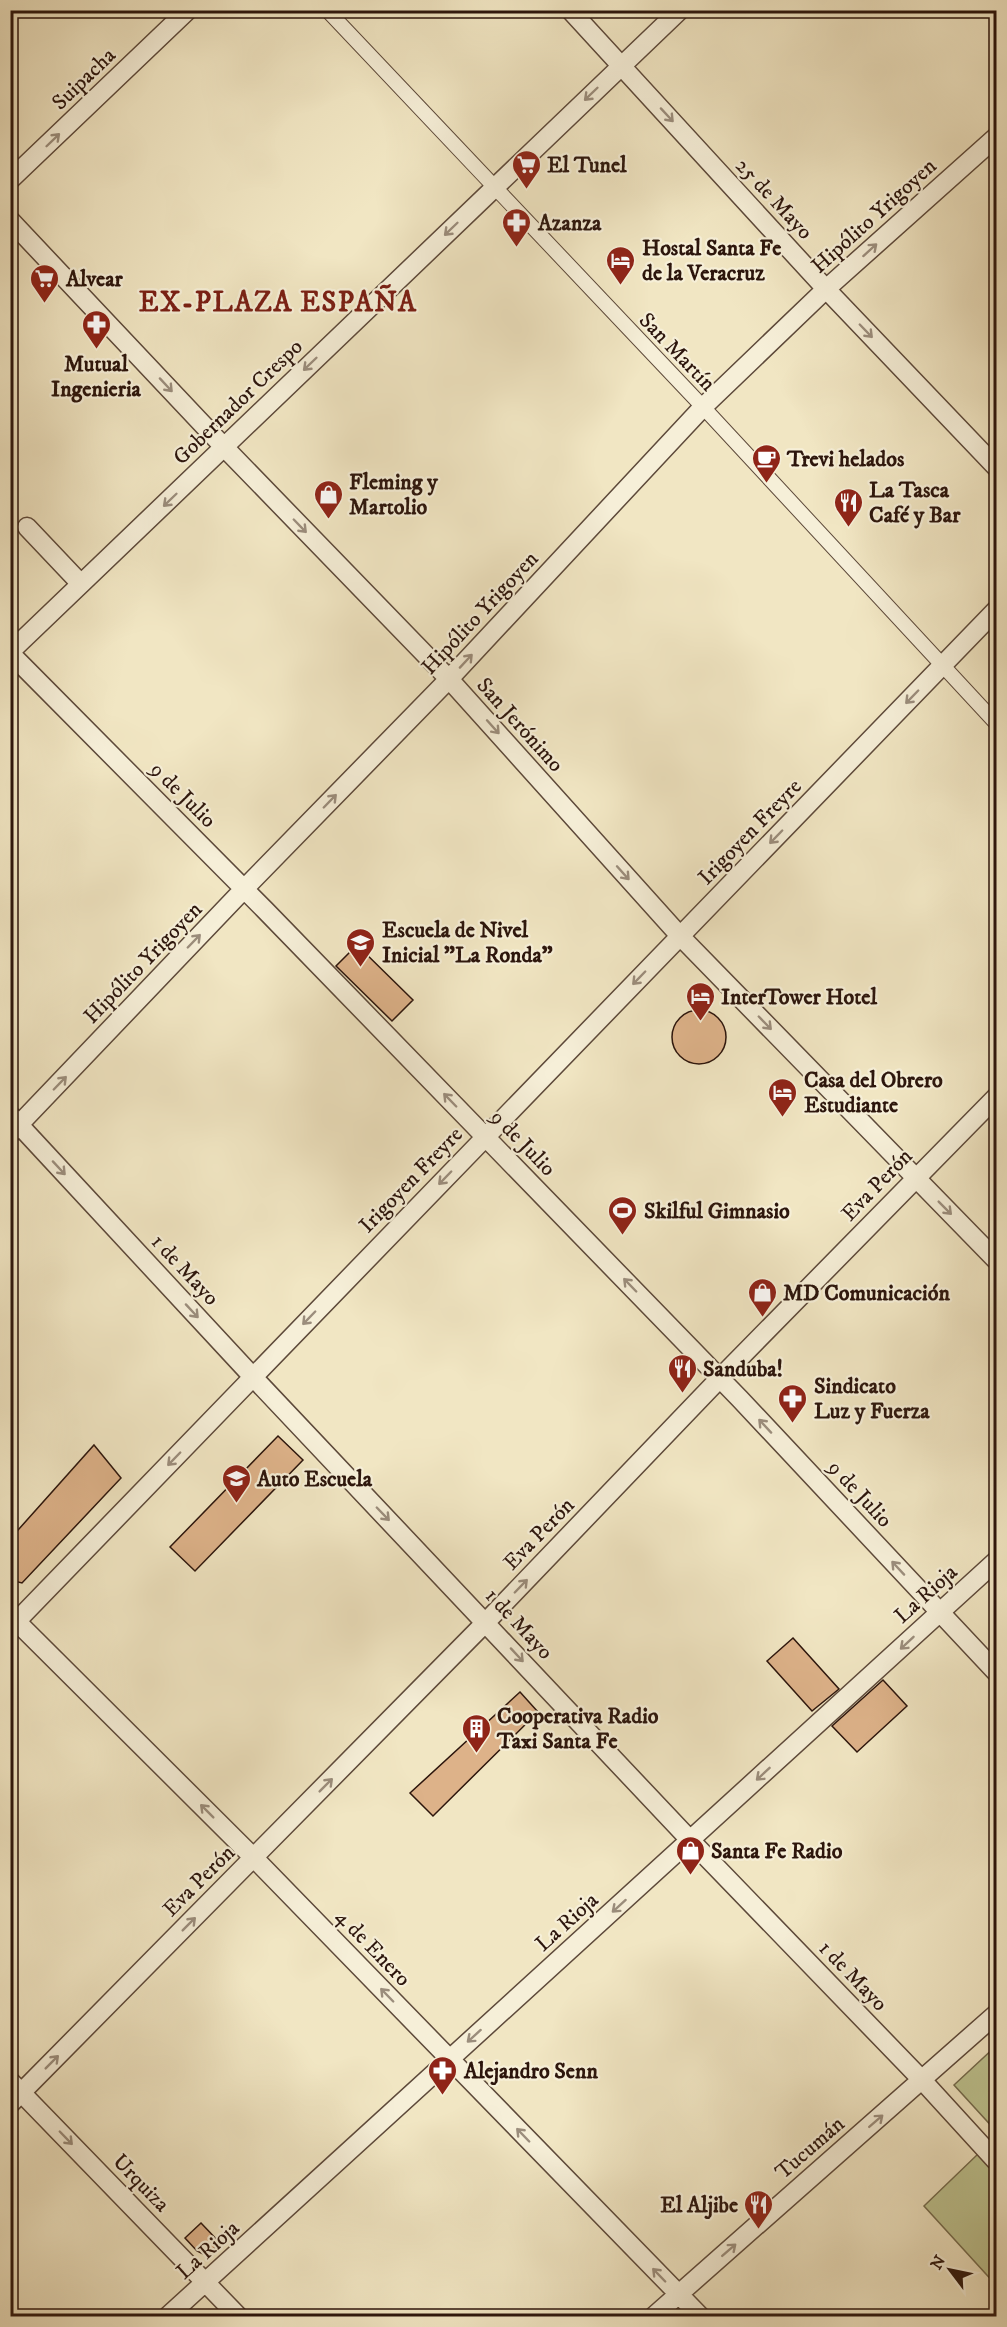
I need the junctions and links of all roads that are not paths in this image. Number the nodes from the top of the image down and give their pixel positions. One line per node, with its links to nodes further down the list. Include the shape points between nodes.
1 (188, 10): 7 (street, Suipacha, one-way to 1)
2 (327, 10): 8 (street, San Martín)
3 (570, 10): 5 (street, 25 de Mayo)
4 (680, 10): 5 (street, Gobernador Crespo)
5 (621, 65): 8 (street, Gobernador Crespo, one-way to 8); 10 (street, 25 de Mayo, one-way to 10)
6 (996, 137): 10 (street, Hipólito Yrigoyen, one-way to 6)
7 (10, 180)
8 (494, 187): 11 (street, San Martín); 12 (street, Gobernador Crespo, one-way to 12)
9 (10, 219): 12 (street, San Jerónimo, one-way to 12)
10 (826, 289): 11 (street, Hipólito Yrigoyen); 13 (street, 25 de Mayo, one-way to 13)
11 (703, 407): 18 (street, San Martín); 19 (street, Hipólito Yrigoyen, one-way to 11)
12 (224, 447): 15 (street, Gobernador Crespo, one-way to 15); 19 (street, San Jerónimo, one-way to 19)
13 (996, 467)
14 (27, 527): 15 (street)
15 (81, 584): 17 (street, Gobernador Crespo)
16 (996, 610): 18 (street, Irigoyen Freyre)
17 (10, 652): 21 (street, 9 de Julio)
18 (943, 666): 20 (street, San Martín); 22 (street, Irigoyen Freyre, one-way to 22)
19 (449, 679): 21 (street, Hipólito Yrigoyen, one-way to 19); 22 (street, San Jerónimo, one-way to 22)
20 (996, 723)
21 (244, 889): 24 (street, Hipólito Yrigoyen, one-way to 21); 25 (street, 9 de Julio, one-way to 21)
22 (680, 936): 25 (street, Irigoyen Freyre, one-way to 25); 26 (street, San Jerónimo, one-way to 26)
23 (996, 1096): 26 (street, Eva Perón)
24 (14, 1125): 28 (street, 1 de Mayo, one-way to 28)
25 (486, 1136): 28 (street, Irigoyen Freyre, one-way to 28); 29 (street, 9 de Julio, one-way to 25)
26 (916, 1178): 27 (street, San Jerónimo, one-way to 27); 29 (street, Eva Perón)
27 (996, 1260)
28 (253, 1377): 32 (street, Irigoyen Freyre, one-way to 32); 33 (street, 1 de Mayo, one-way to 33)
29 (720, 1378): 31 (street, 9 de Julio, one-way to 29); 33 (street, Eva Perón, one-way to 29)
30 (996, 1561): 31 (street, La Rioja)
31 (939, 1612): 34 (street, 9 de Julio); 35 (street, La Rioja, one-way to 35)
32 (13, 1622): 36 (street, 4 de Enero, one-way to 32)
33 (486, 1622): 35 (street, 1 de Mayo, one-way to 35); 36 (street, Eva Perón, one-way to 33)
34 (996, 1672)
35 (691, 1841): 38 (street, La Rioja, one-way to 38); 39 (street, 1 de Mayo)
36 (254, 1858): 38 (street, 4 de Enero, one-way to 36); 40 (street, Eva Perón, one-way to 36)
37 (996, 2014): 39 (street, Tucumán)
38 (450, 2059): 42 (street, La Rioja); 43 (street, 4 de Enero, one-way to 38)
39 (922, 2080): 41 (street, 1 de Mayo); 43 (street, Tucumán, one-way to 39)
40 (14, 2092): 42 (street, Urquiza, one-way to 42)
41 (996, 2160)
42 (206, 2283): 44 (street, La Rioja); 45 (street, Urquiza)
43 (678, 2295): 46 (street, Tucumán); 47 (street, 4 de Enero)
44 (168, 2316)
45 (238, 2316)
46 (654, 2316)
47 (700, 2316)

